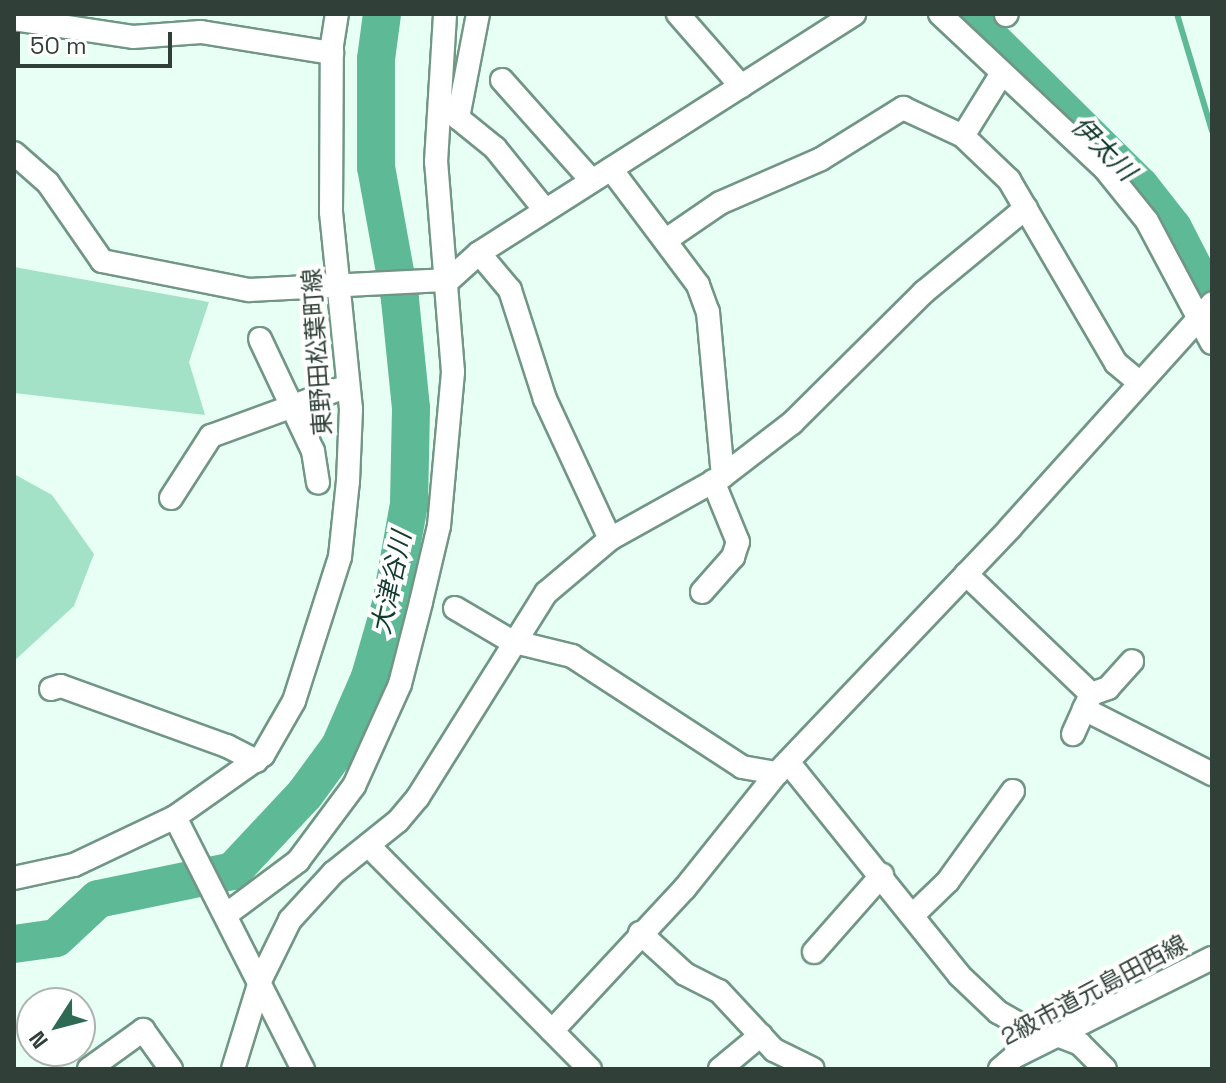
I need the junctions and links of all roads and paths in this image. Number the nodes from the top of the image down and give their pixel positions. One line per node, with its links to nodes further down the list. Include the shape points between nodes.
1 (337, 14): 8 (street, 東野田松葉町線)
2 (445, 14): 19 (street, via 436,162)
3 (478, 14): 16 (street, via 458,118 495,148)
4 (678, 14): 11 (street)
5 (854, 14): 11 (street)
6 (940, 14): 9 (street)
7 (14, 19): 8 (street, via 133,37 201,32 296,43)
8 (332, 53): 20 (street, 東野田松葉町線, via 331,212)
9 (1002, 73): 12 (street); 21 (street, via 1106,170 1139,211)
10 (502, 80): 14 (street)
11 (741, 86): 14 (street)
12 (963, 136): 15 (street, via 1009,180); 17 (street, via 903,108 821,159 720,203)
13 (14, 153): 20 (street, via 48,183 102,261 249,290)
14 (601, 175): 16 (street); 17 (street)
15 (1026, 208): 24 (street, via 1116,363); 27 (street, via 924,292 792,423)
16 (545, 210): 18 (street)
17 (666, 240): 27 (street, via 698,285 708,312)
18 (479, 253): 19 (street); 30 (street, via 510,290 545,399)
19 (446, 280): 20 (street); 47 (street, via 453,372 439,526 400,684 360,774 326,827 273,884)
20 (344, 285): 25 (street, 東野田松葉町線)
21 (1202, 312): 23 (street); 24 (street)
22 (260, 339): 26 (street)
23 (1212, 343)
24 (1139, 382): 31 (street)
25 (348, 386): 26 (street); 39 (street, 東野田松葉町線, via 348,481 340,557 282,731)
26 (293, 406): 28 (street, via 313,451); 29 (street, via 211,436)
27 (718, 478): 30 (street); 32 (street, via 738,542 733,557)
28 (318, 483)
29 (171, 498)
30 (610, 539): 34 (street, via 566,572)
31 (966, 574): 37 (street); 40 (street)
32 (702, 592)
33 (455, 608): 34 (street)
34 (511, 641): 40 (street, via 572,656 742,767); 44 (street, via 418,797)
35 (1132, 661): 37 (street)
36 (51, 689): 39 (street, via 61,686)
37 (1087, 702): 38 (street); 41 (street)
38 (1073, 734)
39 (256, 761): 43 (street, 東野田松葉町線)
40 (782, 767): 45 (street); 49 (street, via 685,888)
41 (1212, 774)
42 (1013, 791): 48 (street, via 948,881)
43 (175, 817): 46 (street, 東野田松葉町線, via 74,865); 47 (street)
44 (369, 846): 52 (street, via 311,894 290,920); 53 (street)
45 (882, 875): 48 (street); 50 (street)
46 (14, 878)
47 (224, 910): 52 (street)
48 (914, 914): 55 (street, via 959,975 998,1012)
49 (640, 933): 53 (street); 54 (street, via 685,974 719,991)
50 (814, 952)
51 (1212, 958): 55 (street, 2級市道元島田西線)
52 (260, 981): 58 (street); 59 (street)
53 (552, 1031): 60 (street)
54 (761, 1035): 61 (street); 62 (street, via 774,1050)
55 (1052, 1038): 63 (street, 2級市道元島田西線); 64 (street, via 1080,1044)
56 (89, 1069): 57 (street, via 143,1030)
57 (171, 1069)
58 (233, 1069)
59 (303, 1069)
60 (590, 1069)
61 (720, 1069)
62 (813, 1069)
63 (1000, 1069)
64 (1105, 1069)

